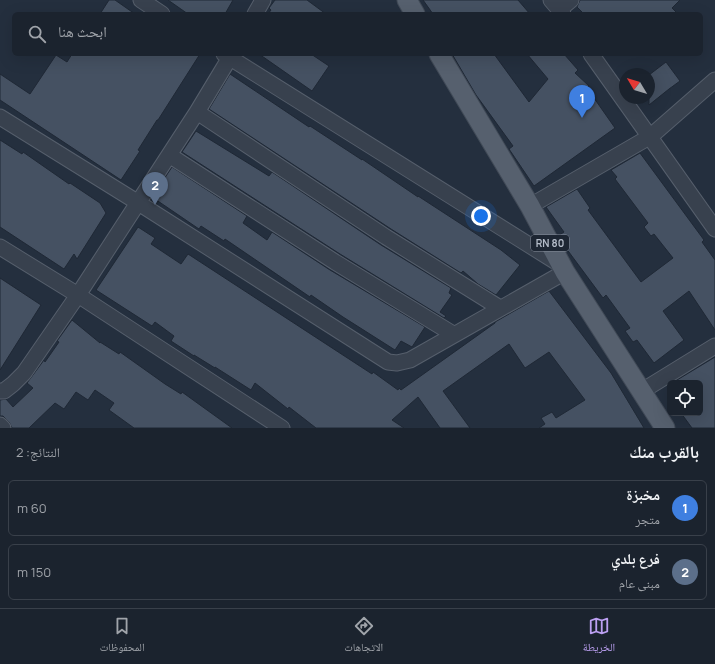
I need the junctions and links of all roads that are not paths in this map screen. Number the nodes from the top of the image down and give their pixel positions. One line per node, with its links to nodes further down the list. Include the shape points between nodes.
1 (141, 0): 6 (street)
2 (263, 0): 7 (street)
3 (407, 0): 8 (main road)
4 (571, 0): 5 (street)
5 (558, 8)
6 (159, 12)
7 (256, 12)
8 (414, 12)
9 (227, 56): 14 (street)
10 (230, 56): 22 (street)
11 (440, 56): 19 (main road, RN 80)
12 (592, 56): 16 (street)
13 (715, 80): 16 (street)
14 (197, 112): 17 (street); 24 (street, via 386,237)
15 (0, 117): 18 (street)
16 (651, 136): 19 (street); 20 (street)
17 (169, 155): 18 (street); 25 (street, via 335,262)
18 (137, 202): 23 (street); 25 (street, via 388,362 410,360)
19 (530, 206): 22 (main road, RN 80)
20 (715, 228)
21 (0, 247): 23 (street)
22 (563, 268): 24 (street); 28 (main road, RN 80)
23 (78, 295): 27 (street, via 24,373 13,384); 31 (street)
24 (500, 308): 25 (street)
25 (453, 334)
26 (715, 346): 28 (street)
27 (0, 391)
28 (642, 391): 32 (main road, RN 80)
29 (0, 425): 30 (street)
30 (3, 428)
31 (282, 428)
32 (665, 428)

